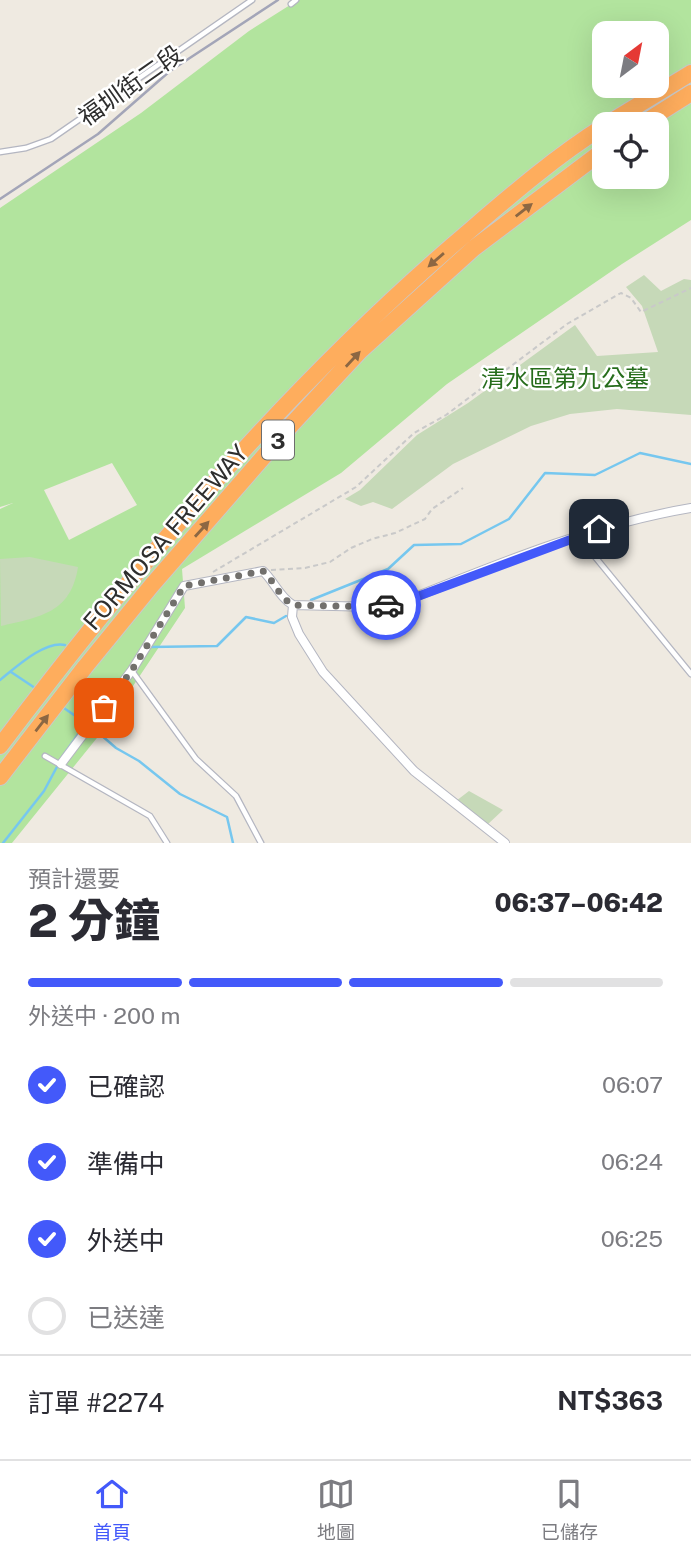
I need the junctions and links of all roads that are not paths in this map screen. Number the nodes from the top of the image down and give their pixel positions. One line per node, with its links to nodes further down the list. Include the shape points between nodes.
1 (252, 0): 9 (lane, 福圳街二段, via 51,139)
2 (296, 0): 3 (lane)
3 (291, 4)
4 (691, 73): 6 (highway, FORMOSA FREEWAY / 3)
5 (691, 93): 7 (highway)
6 (626, 112)
7 (661, 112)
8 (592, 135): 16 (highway, FORMOSA FREEWAY / 3, one-way to 16, via 514,193 338,350 168,537)
9 (0, 152)
10 (592, 159): 19 (highway, FORMOSA FREEWAY / 3, one-way to 10, via 152,585 360,351 474,248)
11 (691, 508): 12 (street)
12 (577, 535): 13 (street, via 400,603 374,607); 15 (lane)
13 (293, 605): 14 (street, via 263,571 184,586); 22 (street, via 299,634 323,672 414,771)
14 (132, 670): 18 (street); 21 (lane, via 196,758 236,796)
15 (691, 674)
16 (0, 747)
17 (45, 756): 18 (lane)
18 (61, 764): 20 (lane, via 150,816)
19 (0, 777)
20 (167, 843)
21 (261, 843)
22 (505, 843)

